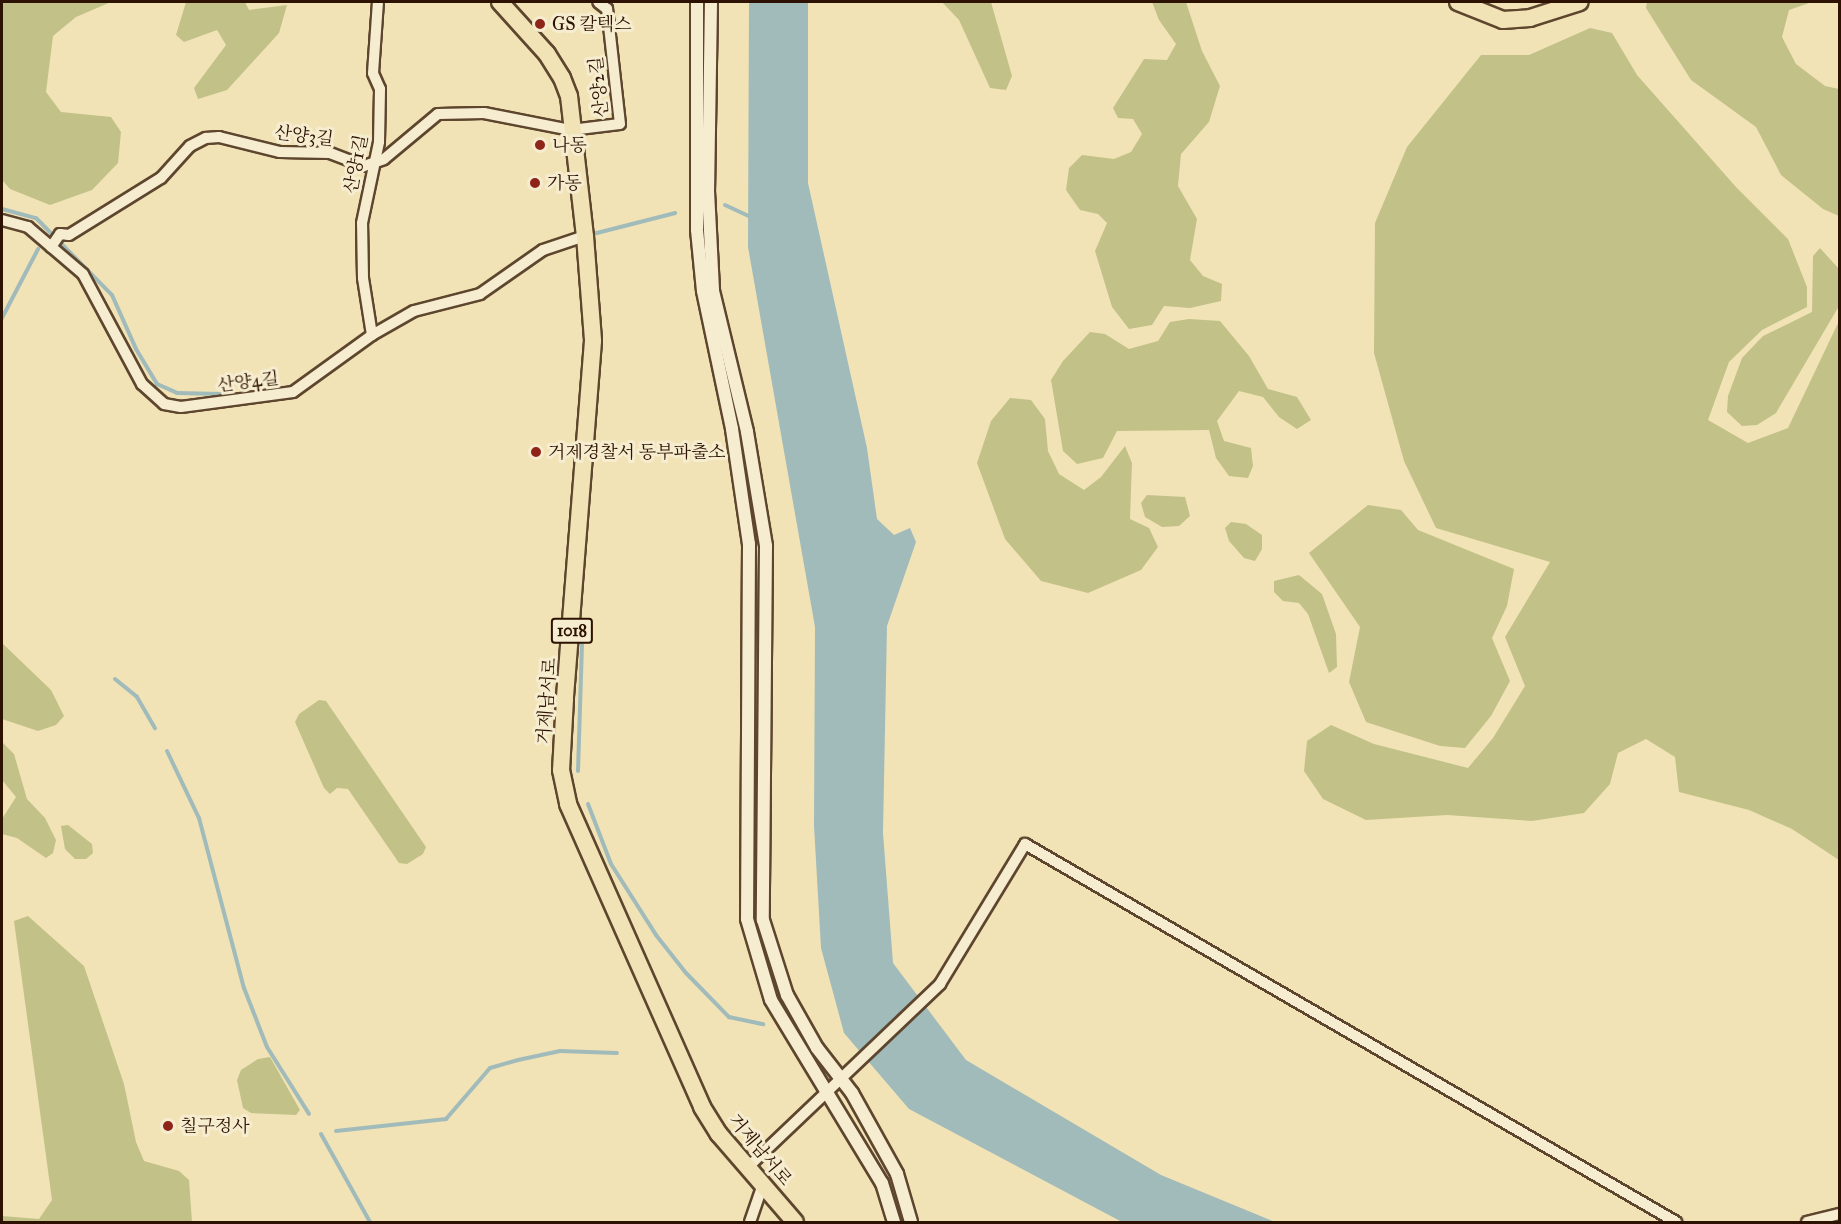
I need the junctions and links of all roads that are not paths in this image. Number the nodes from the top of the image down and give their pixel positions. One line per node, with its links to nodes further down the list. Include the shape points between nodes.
1 (378, 2): 9 (street, 산양1길, via 373,72 380,89 380,121)
2 (500, 2): 8 (main road, 거제남서로 / 1018, via 547,54 562,78 569,96)
3 (598, 2): 8 (street, 산양2길, via 607,9 620,124)
4 (697, 2): 15 (street, via 697,230 703,291 732,429 749,544 747,919 771,1000)
5 (711, 2): 14 (street, via 708,190 713,291 747,432 766,546 763,920 787,995 817,1048)
6 (1458, 2): 7 (main road, via 1503,20 1530,18)
7 (1580, 2)
8 (571, 130): 9 (street, via 484,113 438,114 423,130); 11 (main road, 거제남서로 / 1018)
9 (375, 164): 12 (street, 산양3길, via 364,166 330,153 280,152 219,137 206,138 190,146 161,178 69,235 60,234); 13 (street, 산양1길, via 367,184 362,223 363,278)
10 (2, 220): 12 (street, 산양4길, via 28,227)
11 (585, 236): 13 (street, 산양4길, via 543,250 480,294 414,311); 16 (main road, 거제남서로 / 1018, via 593,341 565,699 563,780 567,804 702,1107)
12 (51, 247): 13 (street, 산양4길, via 84,274 142,384 164,404 181,407 294,392)
13 (372, 335)
14 (841, 1078): 15 (street); 22 (street, via 897,1174); 23 (street, via 940,984 1025,844)
15 (827, 1091): 16 (street); 21 (street, via 882,1183)
16 (747, 1168): 17 (main road, 거제남서로 / 1018)
17 (762, 1185): 19 (street); 20 (main road, 거제남서로 / 1018)
18 (1839, 1214): 24 (street)
19 (750, 1222)
20 (795, 1222)
21 (894, 1222)
22 (910, 1222)
23 (1676, 1222)
24 (1807, 1222)

